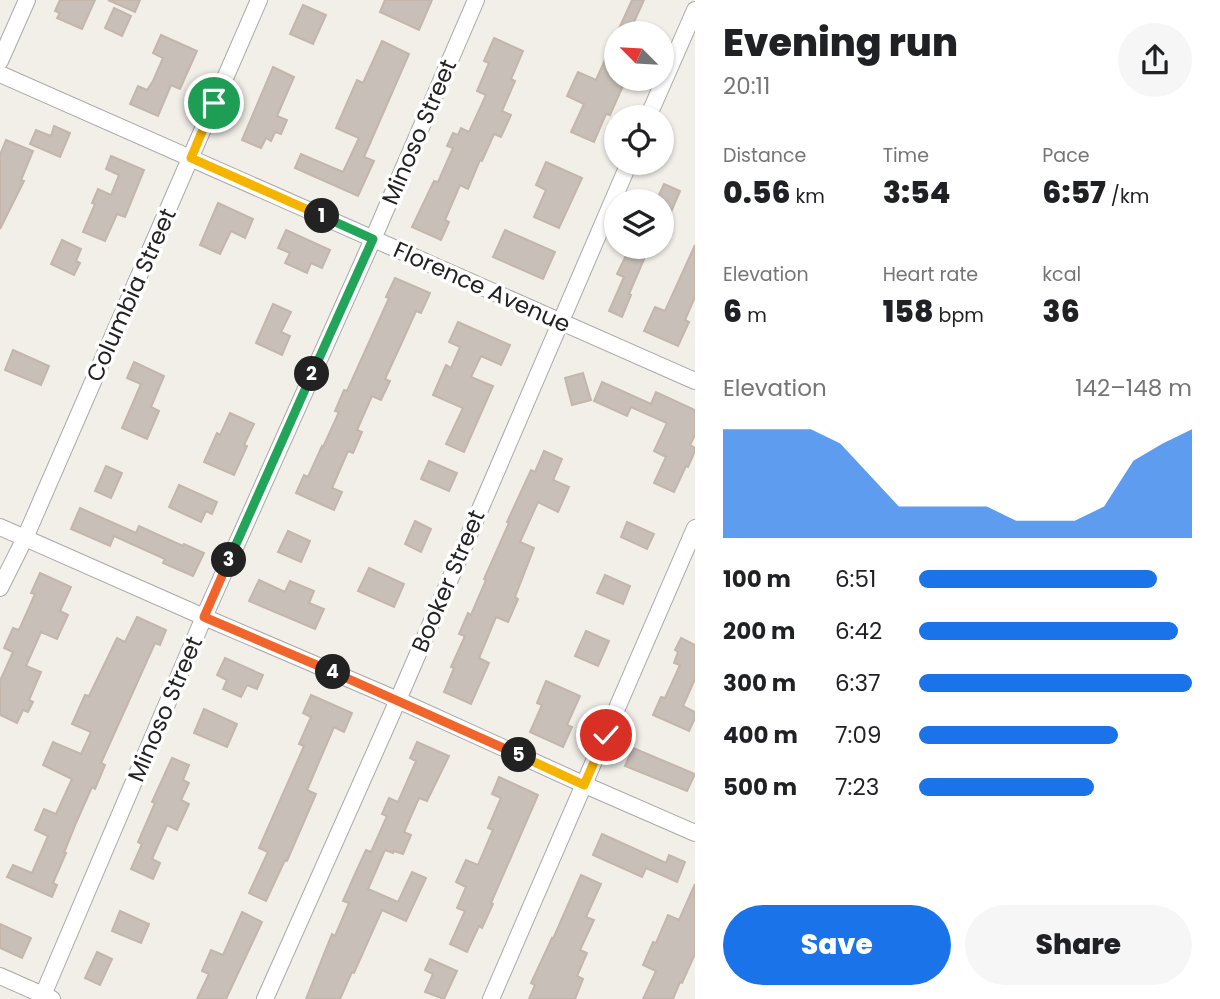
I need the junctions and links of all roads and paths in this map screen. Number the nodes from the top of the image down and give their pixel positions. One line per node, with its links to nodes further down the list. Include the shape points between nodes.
1 (26, 0): 5 (street)
2 (260, 0): 8 (street, Columbia Street)
3 (475, 0): 10 (street, Minoso Street)
4 (695, 10): 7 (street)
5 (0, 61)
6 (0, 74): 8 (street, Florence Avenue)
7 (654, 105)
8 (191, 158): 10 (street, Florence Avenue); 15 (street, Columbia Street)
9 (624, 175): 11 (street, Booker Street)
10 (373, 239): 11 (street, Florence Avenue); 17 (street, Minoso Street)
11 (560, 321): 12 (street, Florence Avenue); 18 (street, Booker Street)
12 (695, 381)
13 (0, 527): 15 (street)
14 (695, 528): 19 (street)
15 (26, 538): 16 (street, Columbia Street); 17 (street)
16 (0, 588)
17 (204, 617): 18 (street); 22 (street, Minoso Street)
18 (398, 699): 19 (street); 23 (street, Booker Street)
19 (584, 785): 20 (street); 24 (street)
20 (695, 832)
21 (0, 976): 22 (street)
22 (47, 997)
23 (265, 999)
24 (491, 999)

